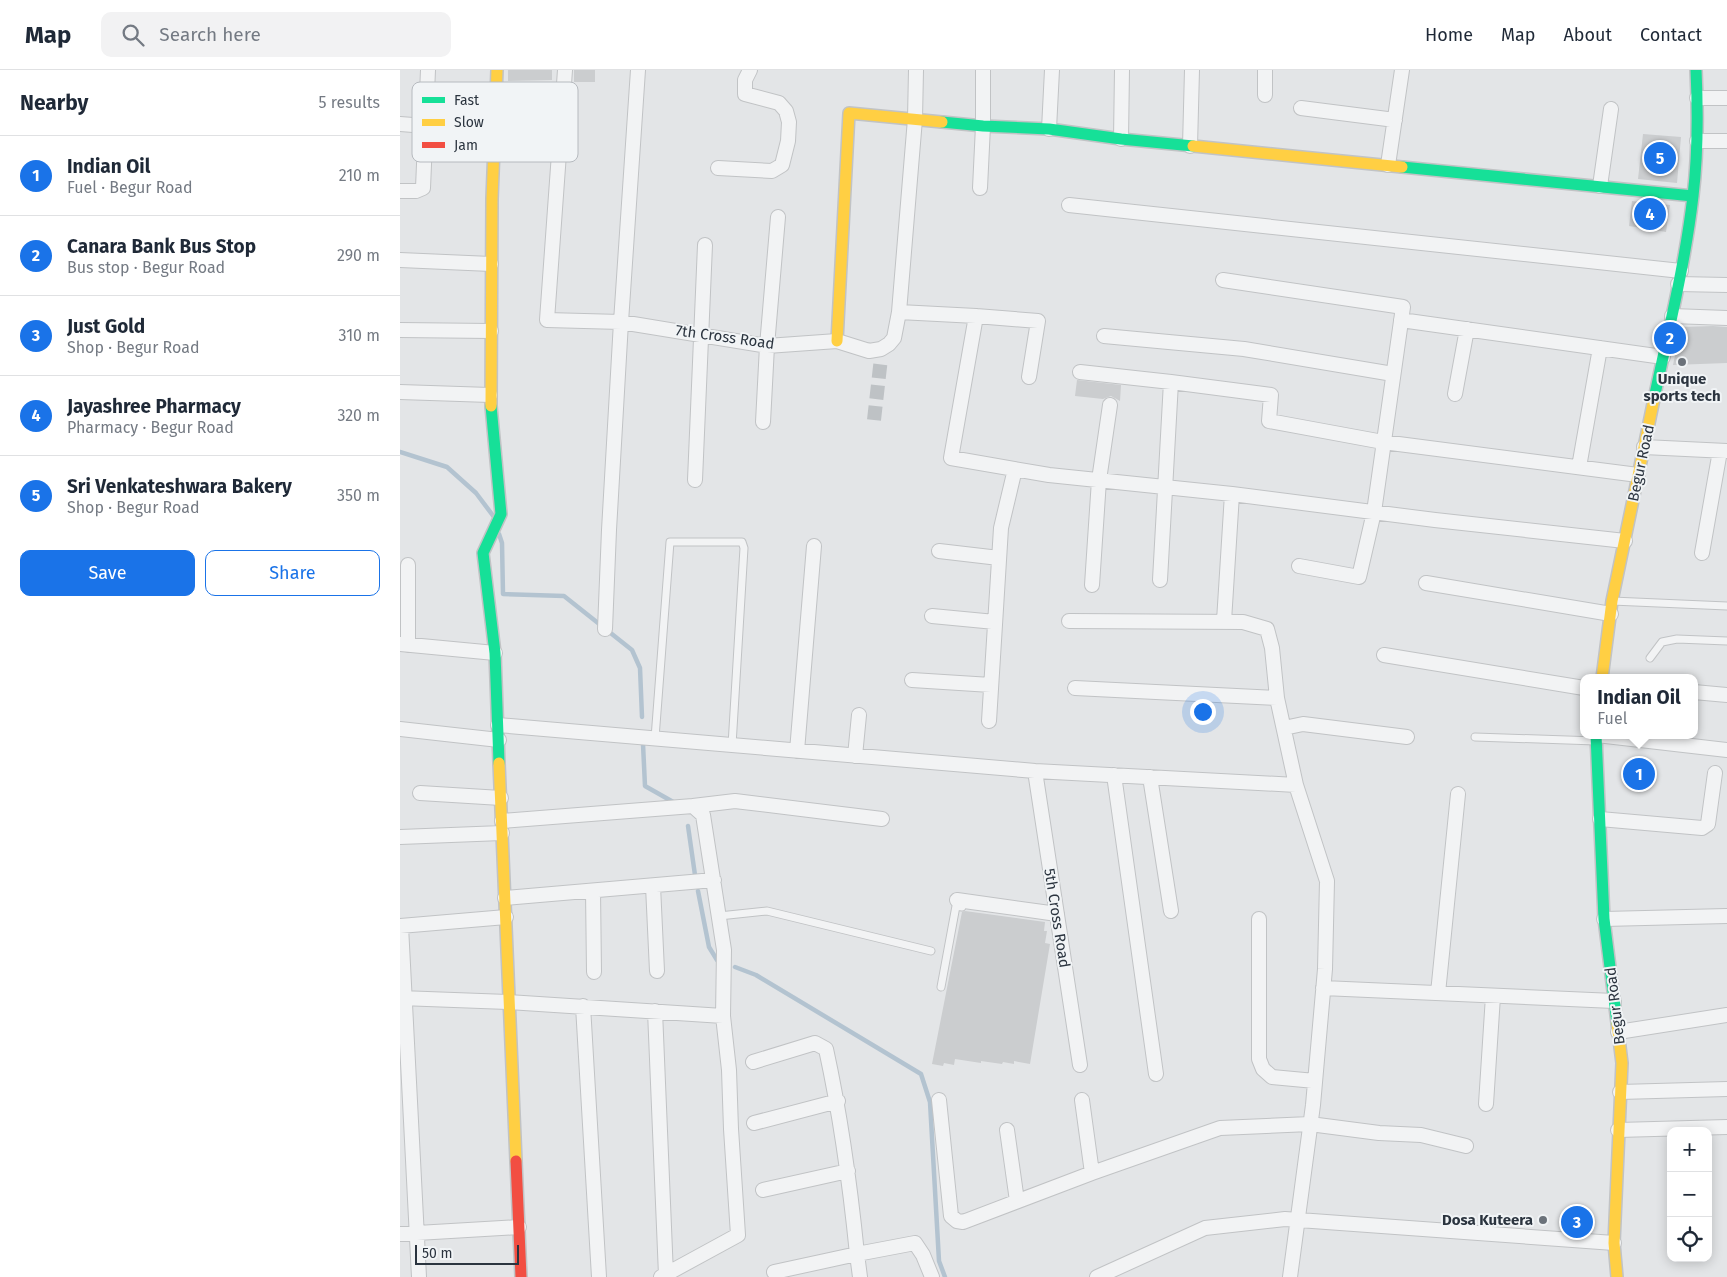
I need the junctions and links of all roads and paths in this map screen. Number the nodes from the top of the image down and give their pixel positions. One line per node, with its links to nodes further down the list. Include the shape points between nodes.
1 (638, 70): 46 (street)
2 (750, 70): 28 (street, via 745,80 745,94 779,103 786,111 788,141 782,165 772,171)
3 (916, 70): 16 (street, 7th Cross Road)
4 (983, 70): 18 (street)
5 (1052, 70): 19 (street)
6 (1122, 70): 20 (street)
7 (1192, 70): 23 (street)
8 (1265, 70): 11 (street)
9 (1402, 70): 17 (street)
10 (1696, 70): 12 (street, Begur Road)
11 (1265, 95)
12 (1698, 98): 13 (street); 21 (street, Begur Road)
13 (1727, 98)
14 (1301, 108): 17 (street)
15 (1611, 109): 29 (street)
16 (915, 119): 18 (street); 41 (street, 7th Cross Road); 52 (street, via 849,113)
17 (1395, 120): 27 (street)
18 (983, 126): 19 (street); 30 (street)
19 (1049, 129): 20 (street)
20 (1121, 139): 23 (street)
21 (1697, 140): 22 (street); 32 (street, Begur Road)
22 (1727, 141)
23 (1190, 146): 27 (street)
24 (424, 162): 31 (street, via 423,188)
25 (493, 162): 37 (street)
26 (559, 162): 46 (street, 7th Cross Road, via 547,320)
27 (1388, 164): 29 (street)
28 (718, 168)
29 (1600, 186): 32 (street)
30 (980, 188)
31 (400, 191)
32 (1693, 196): 38 (street, Begur Road)
33 (1069, 205): 38 (street)
34 (778, 216): 53 (street)
35 (705, 244): 50 (street)
36 (400, 260): 37 (street)
37 (491, 264): 49 (street)
38 (1680, 277): 40 (street); 43 (street, Begur Road)
39 (1223, 280): 45 (street, via 1403,307)
40 (1727, 285)
41 (899, 312): 42 (street); 52 (street, 7th Cross Road, via 894,338 881,353)
42 (976, 316): 58 (street, via 1038,321); 69 (street, via 951,458)
43 (1672, 316): 44 (street); 55 (street, Begur Road)
44 (1727, 318)
45 (1401, 320): 47 (street); 57 (street)
46 (621, 322): 50 (street, 7th Cross Road); 92 (street)
47 (1467, 329): 54 (street); 61 (street)
48 (400, 330): 49 (street)
49 (490, 331): 62 (street)
50 (700, 335): 53 (street, 7th Cross Road); 71 (street)
51 (1104, 336): 57 (street, via 1244,349)
52 (837, 342): 53 (street, 7th Cross Road)
53 (767, 346): 64 (street)
54 (1600, 348): 55 (street); 68 (street)
55 (1663, 357): 66 (street, Begur Road)
56 (1080, 372): 59 (street)
57 (1393, 374): 65 (street)
58 (1029, 377)
59 (1171, 382): 65 (street, via 1272,395 1269,421); 73 (street)
60 (400, 392): 62 (street)
61 (1455, 394)
62 (490, 395): 95 (street, via 501,514 483,553)
63 (1110, 405): 72 (street)
64 (763, 422)
65 (1383, 442): 68 (street); 75 (street)
66 (1644, 447): 67 (street); 70 (street, Begur Road)
67 (1724, 451): 79 (street)
68 (1579, 467): 70 (street)
69 (1014, 469): 72 (street); 80 (street)
70 (1638, 475): 76 (street, Begur Road)
71 (695, 480)
72 (1099, 480): 73 (street); 85 (street)
73 (1165, 488): 74 (street); 83 (street)
74 (1232, 494): 75 (street); 90 (street)
75 (1374, 512): 76 (street); 82 (street, via 1359,577)
76 (1625, 541): 87 (street, Begur Road)
77 (814, 546): 119 (street)
78 (939, 551): 80 (street)
79 (1702, 553)
80 (999, 558): 91 (street)
81 (408, 566): 94 (street)
82 (1299, 566)
83 (1160, 580)
84 (1426, 583): 87 (street)
85 (1092, 585)
86 (1727, 606): 87 (lane)
87 (1611, 608): 98 (street, Begur Road)
88 (932, 616): 91 (street)
89 (1069, 621): 90 (street)
90 (1224, 621): 105 (street, via 1267,629)
91 (995, 622): 100 (street)
92 (605, 629)
93 (1727, 641): 97 (lane, via 1677,639 1662,642)
94 (404, 645): 95 (street)
95 (495, 652): 108 (street)
96 (1384, 656): 101 (street)
97 (1650, 658)
98 (1603, 674)
99 (912, 680): 100 (street)
100 (991, 685): 107 (street)
101 (1580, 687)
102 (1074, 688): 105 (street)
103 (1698, 692): 104 (street)
104 (1727, 696)
105 (1277, 698): 109 (street)
106 (859, 716): 121 (street)
107 (989, 721)
108 (498, 725): 114 (street); 117 (street)
109 (1284, 728): 111 (street, via 1303,724); 126 (street)
110 (400, 729): 117 (street)
111 (1407, 737)
112 (1475, 737): 113 (lane)
113 (1580, 737)
114 (655, 738): 118 (street); 118 (lane, via 670,542 742,542)
115 (1597, 739): 132 (street, Begur Road)
116 (1640, 739): 120 (street)
117 (498, 740): 129 (street)
118 (732, 745): 119 (street)
119 (797, 750): 121 (street)
120 (1727, 750)
121 (855, 756): 122 (street)
122 (1035, 771): 124 (street); 142 (street, 5th Cross Road)
123 (1715, 773): 132 (street, via 1708,824 1702,828)
124 (1114, 775): 125 (street); 166 (street)
125 (1150, 777): 126 (street); 141 (street)
126 (1296, 785): 153 (street, via 1327,881)
127 (420, 793): 129 (street)
128 (1458, 794): 154 (street)
129 (501, 798): 133 (street)
130 (693, 806): 131 (street, via 734,801); 133 (street); 135 (street, via 703,815)
131 (882, 819)
132 (1600, 819): 147 (street, Begur Road)
133 (502, 827): 134 (street); 138 (street)
134 (400, 837)
135 (714, 880): 136 (street); 143 (street)
136 (653, 886): 137 (street); 150 (street)
137 (593, 891): 138 (street); 151 (street)
138 (505, 898): 145 (street)
139 (957, 900): 140 (street)
140 (979, 906): 142 (street); 152 (lane, via 956,906)
141 (1171, 911)
142 (1057, 914): 165 (street, 5th Cross Road)
143 (719, 916): 149 (lane, via 766,911); 162 (street, via 724,950)
144 (1727, 916): 147 (street)
145 (506, 917): 148 (street); 158 (street)
146 (1259, 919): 167 (street, via 1259,1059 1263,1069 1272,1077)
147 (1604, 919): 157 (street, Begur Road)
148 (400, 926): 156 (street)
149 (931, 952)
150 (656, 971)
151 (594, 972)
152 (941, 987)
153 (1323, 988): 154 (street); 167 (street)
154 (1438, 993): 155 (street)
155 (1494, 996): 157 (street); 173 (street)
156 (402, 998): 158 (street); 187 (street)
157 (1614, 1001): 163 (street, Begur Road)
158 (508, 1002): 159 (street); 185 (street)
159 (583, 1006): 160 (street); 194 (street)
160 (655, 1011): 162 (street); 191 (street)
161 (1727, 1015): 163 (street)
162 (723, 1016): 191 (street, via 738,1234)
163 (1618, 1032): 169 (street, Begur Road, via 1622,1063)
164 (753, 1062): 172 (street, via 815,1043 826,1049)
165 (1080, 1065)
166 (1156, 1074)
167 (1315, 1081): 175 (street)
168 (1727, 1089): 169 (street)
169 (1620, 1092): 178 (street, Begur Road)
170 (939, 1100): 183 (street, via 951,1216 963,1222)
171 (1082, 1100): 181 (street)
172 (838, 1102): 174 (street); 180 (street)
173 (1486, 1104)
174 (754, 1123)
175 (1310, 1124): 179 (street, via 1421,1135); 181 (street, via 1220,1128); 184 (street)
176 (1727, 1127): 178 (street)
177 (1007, 1130): 183 (street)
178 (1618, 1130): 188 (street, Begur Road)
179 (1466, 1146)
180 (848, 1171): 182 (street); 189 (street)
181 (1092, 1173): 183 (street)
182 (763, 1190)
183 (1018, 1201)
184 (1297, 1220): 188 (street); 197 (street, via 1205,1228); 198 (street)
185 (519, 1227): 187 (street); 193 (street)
186 (400, 1234): 187 (street)
187 (417, 1234): 192 (street)
188 (1614, 1243): 199 (street, Begur Road)
189 (858, 1254): 190 (street); 195 (street); 196 (street, via 915,1243)
190 (774, 1272)
191 (663, 1276)
192 (419, 1277)
193 (521, 1277)
194 (599, 1277)
195 (860, 1277)
196 (932, 1277)
197 (1097, 1277)
198 (1290, 1277)
199 (1617, 1277)

